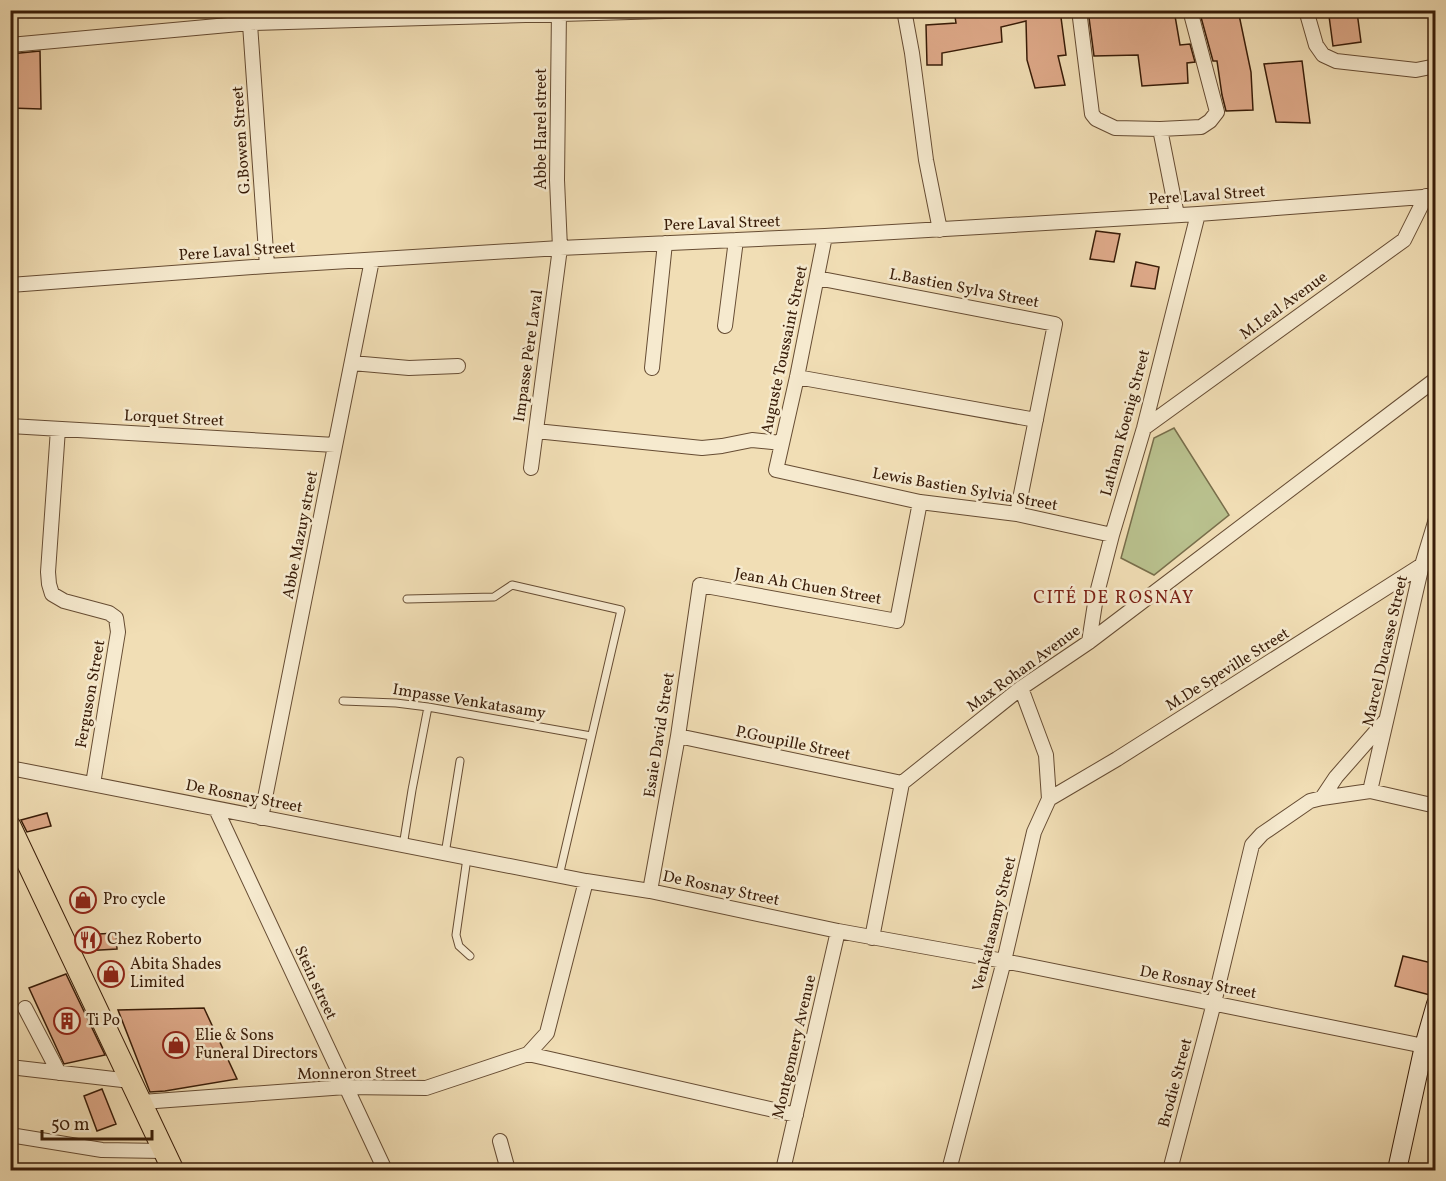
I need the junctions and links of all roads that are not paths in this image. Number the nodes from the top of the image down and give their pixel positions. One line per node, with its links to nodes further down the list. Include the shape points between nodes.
1 (701, 10): 6 (street)
2 (904, 10): 14 (street)
3 (1079, 10): 10 (street, via 1092,114 1115,128)
4 (1190, 10): 10 (street, via 1217,112 1201,127)
5 (1306, 10): 9 (street, via 1316,45 1323,55 1336,61 1416,70)
6 (559, 13): 7 (street); 18 (street, Abbe Harel street)
7 (249, 17): 8 (street); 20 (street, G.Bowen Street)
8 (10, 45)
9 (1436, 66)
10 (1160, 129): 13 (street)
11 (1431, 196): 12 (street, Pere Laval Street); 31 (street, M.Leal Avenue, via 1404,240)
12 (1198, 214): 13 (street, Pere Laval Street); 31 (street, Latham Koenig Street)
13 (1178, 215): 14 (street, Pere Laval Street)
14 (940, 230): 15 (street, Pere Laval Street)
15 (825, 236): 16 (street, Pere Laval Street); 21 (street, Auguste Toussaint Street)
16 (736, 240): 17 (street, Pere Laval Street); 23 (street)
17 (665, 243): 18 (street, Pere Laval Street); 26 (street)
18 (560, 248): 19 (street, Pere Laval Street); 33 (street, Impasse Père Laval)
19 (372, 260): 20 (street, Pere Laval Street); 24 (street, Abbe Mazuy street)
20 (267, 267): 22 (street, Pere Laval Street)
21 (817, 278): 27 (street, Auguste Toussaint Street); 29 (street, L.Bastien Sylva Street, via 1055,324)
22 (10, 285)
23 (725, 326)
24 (352, 363): 25 (street, via 409,368); 35 (street, Abbe Mazuy street)
25 (458, 366)
26 (652, 368)
27 (797, 377): 29 (street); 34 (street, Auguste Toussaint Street)
28 (1436, 379): 45 (street, Max Rohan Avenue)
29 (1036, 420): 39 (street, L.Bastien Sylva Street)
30 (10, 426): 32 (street, Lorquet Street)
31 (1144, 428): 41 (street, Latham Koenig Street)
32 (58, 429): 35 (street, Lorquet Street); 55 (street, Ferguson Street, via 49,584 52,594 64,601 109,613 116,618 118,632)
33 (536, 431): 34 (street, via 702,448 752,440); 36 (street, Impasse Père Laval)
34 (782, 443): 37 (street, Auguste Toussaint Street)
35 (335, 445): 61 (street, Abbe Mazuy street)
36 (531, 468)
37 (776, 470): 38 (street, Lewis Bastien Sylvia Street)
38 (920, 502): 39 (street, Lewis Bastien Sylvia Street); 43 (street, Jean Ah Chuen Street, via 897,621)
39 (1017, 514): 41 (street, Lewis Bastien Sylvia Street)
40 (1436, 519): 42 (street, Marcel Ducasse Street)
41 (1113, 535): 45 (street, Latham Koenig Street, via 1096,597)
42 (1422, 565): 49 (street, Marcel Ducasse Street); 57 (street, M.De Speville Street)
43 (699, 585): 51 (street, Esaie David Street)
44 (407, 599): 50 (lane, via 494,597 512,585 621,610)
45 (1089, 642): 46 (street, Max Rohan Avenue)
46 (1021, 688): 54 (street, Max Rohan Avenue); 57 (street, Venkatasamy Street, via 1046,755)
47 (343, 701): 48 (lane, Impasse Venkatasamy)
48 (428, 707): 50 (lane, Impasse Venkatasamy); 63 (lane)
49 (1387, 719): 56 (street, Marcel Ducasse Street); 58 (street)
50 (591, 736): 66 (lane)
51 (678, 736): 54 (street, P.Goupille Street); 68 (street, Esaie David Street)
52 (460, 762): 64 (lane)
53 (10, 768): 55 (street, De Rosnay Street)
54 (902, 783): 70 (street)
55 (93, 784): 60 (street, De Rosnay Street)
56 (1370, 791): 58 (street); 59 (street)
57 (1049, 799): 72 (street, Venkatasamy Street, via 1034,832)
58 (1316, 800): 73 (street, via 1262,834 1252,845)
59 (1436, 806)
60 (216, 809): 61 (street, De Rosnay Street); 81 (street, Stein street)
61 (261, 818): 63 (street, De Rosnay Street)
62 (10, 826): 80 (main road)
63 (403, 846): 64 (street, De Rosnay Street)
64 (445, 854): 65 (street, De Rosnay Street)
65 (467, 858): 66 (street, De Rosnay Street); 71 (lane, via 456,935 459,946)
66 (559, 876): 67 (street, De Rosnay Street)
67 (586, 881): 68 (street, De Rosnay Street); 77 (street, via 547,1033)
68 (650, 891): 69 (street, De Rosnay Street)
69 (838, 931): 70 (street, De Rosnay Street); 83 (street, Montgomery Avenue)
70 (872, 938): 72 (street, De Rosnay Street)
71 (470, 956)
72 (1004, 961): 73 (street, De Rosnay Street); 91 (street, Venkatasamy Street)
73 (1214, 1003): 76 (street, De Rosnay Street); 92 (street, Brodie Street)
74 (1436, 1004): 76 (main road)
75 (25, 1008): 79 (street)
76 (1424, 1046): 93 (main road)
77 (528, 1054): 81 (street, Monneron Street, via 426,1089); 83 (street)
78 (10, 1067): 79 (street)
79 (59, 1073): 80 (street)
80 (131, 1082): 82 (main road)
81 (346, 1088): 82 (street, Monneron Street); 88 (street, Stein street)
82 (141, 1102): 86 (main road)
83 (796, 1115): 90 (street, Montgomery Avenue)
84 (10, 1135): 86 (street, via 102,1150)
85 (500, 1141): 89 (street)
86 (164, 1151): 87 (main road)
87 (173, 1170)
88 (385, 1170)
89 (508, 1170)
90 (783, 1170)
91 (949, 1170)
92 (1170, 1170)
93 (1397, 1170)

